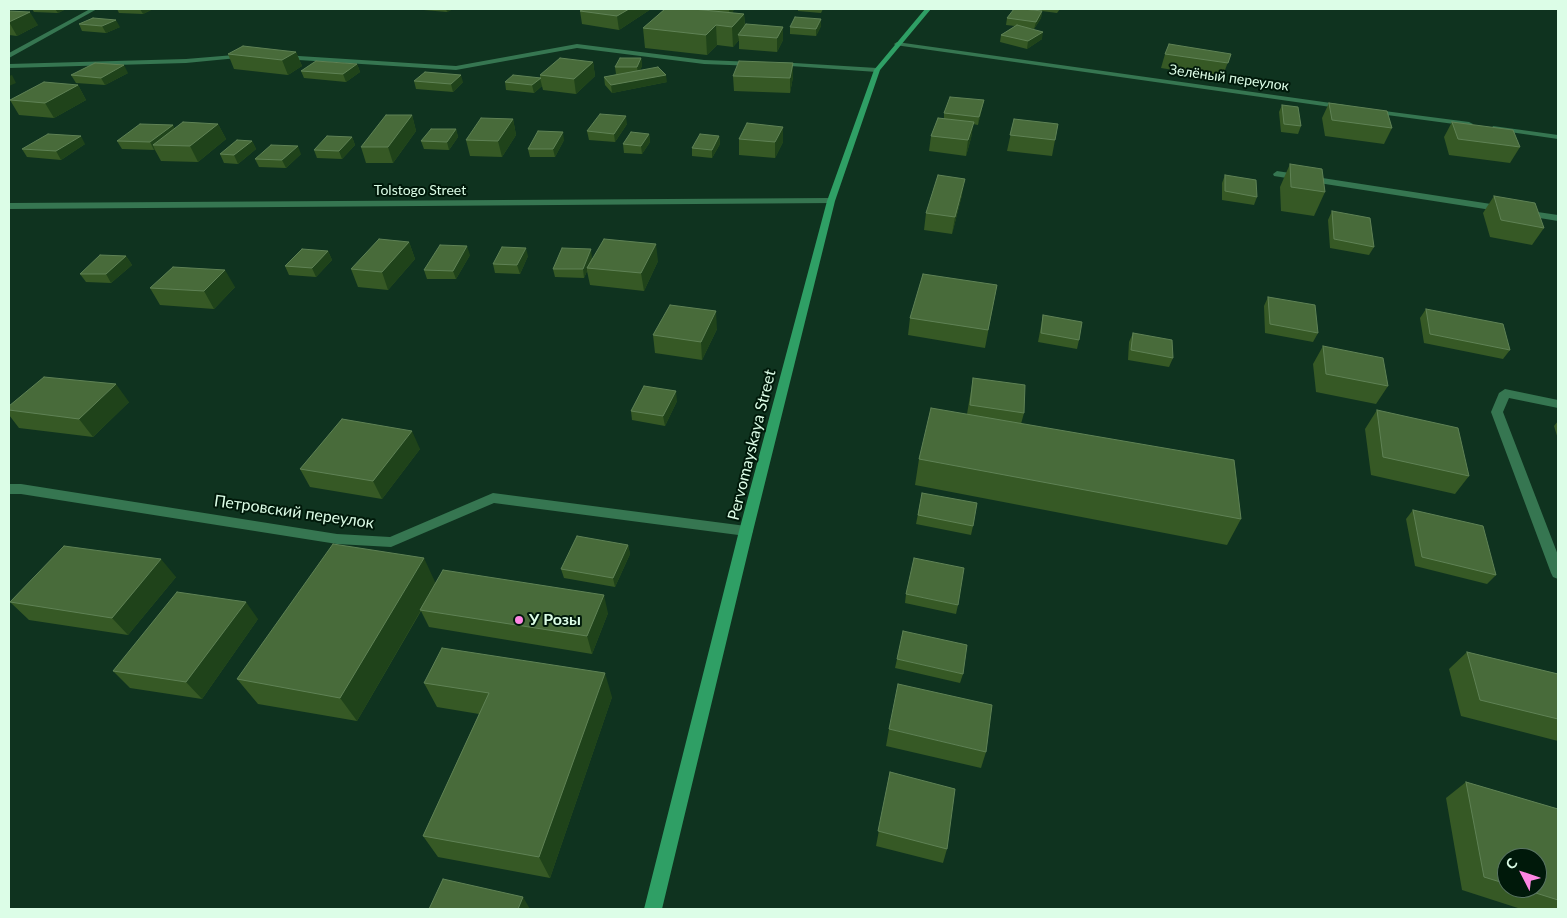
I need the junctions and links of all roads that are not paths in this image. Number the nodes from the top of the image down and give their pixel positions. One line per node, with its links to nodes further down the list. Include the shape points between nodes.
1 (94, 9): 4 (street)
2 (928, 9): 3 (main road, Pervomayskaya Street)
3 (897, 44): 10 (main road, Pervomayskaya Street); 11 (street, Зелёный переулок)
4 (9, 56)
5 (257, 56): 9 (street)
6 (275, 57): 7 (street, via 456,68 577,46 704,62)
7 (763, 64)
8 (772, 64): 10 (street)
9 (9, 66)
10 (877, 70): 17 (main road, Pervomayskaya Street)
11 (1352, 108)
12 (1362, 109): 13 (street)
13 (1480, 126)
14 (1489, 127): 15 (street)
15 (1558, 137)
16 (1277, 174): 19 (street)
17 (831, 201): 18 (street, Tolstogo Street); 22 (main road, Pervomayskaya Street)
18 (9, 206)
19 (1558, 218)
20 (1558, 404): 23 (street, via 1505,393 1497,412)
21 (9, 489): 22 (street, Петровский переулок, via 337,539 391,542 492,498)
22 (746, 531): 24 (main road, Pervomayskaya Street)
23 (1558, 573)
24 (653, 909)

